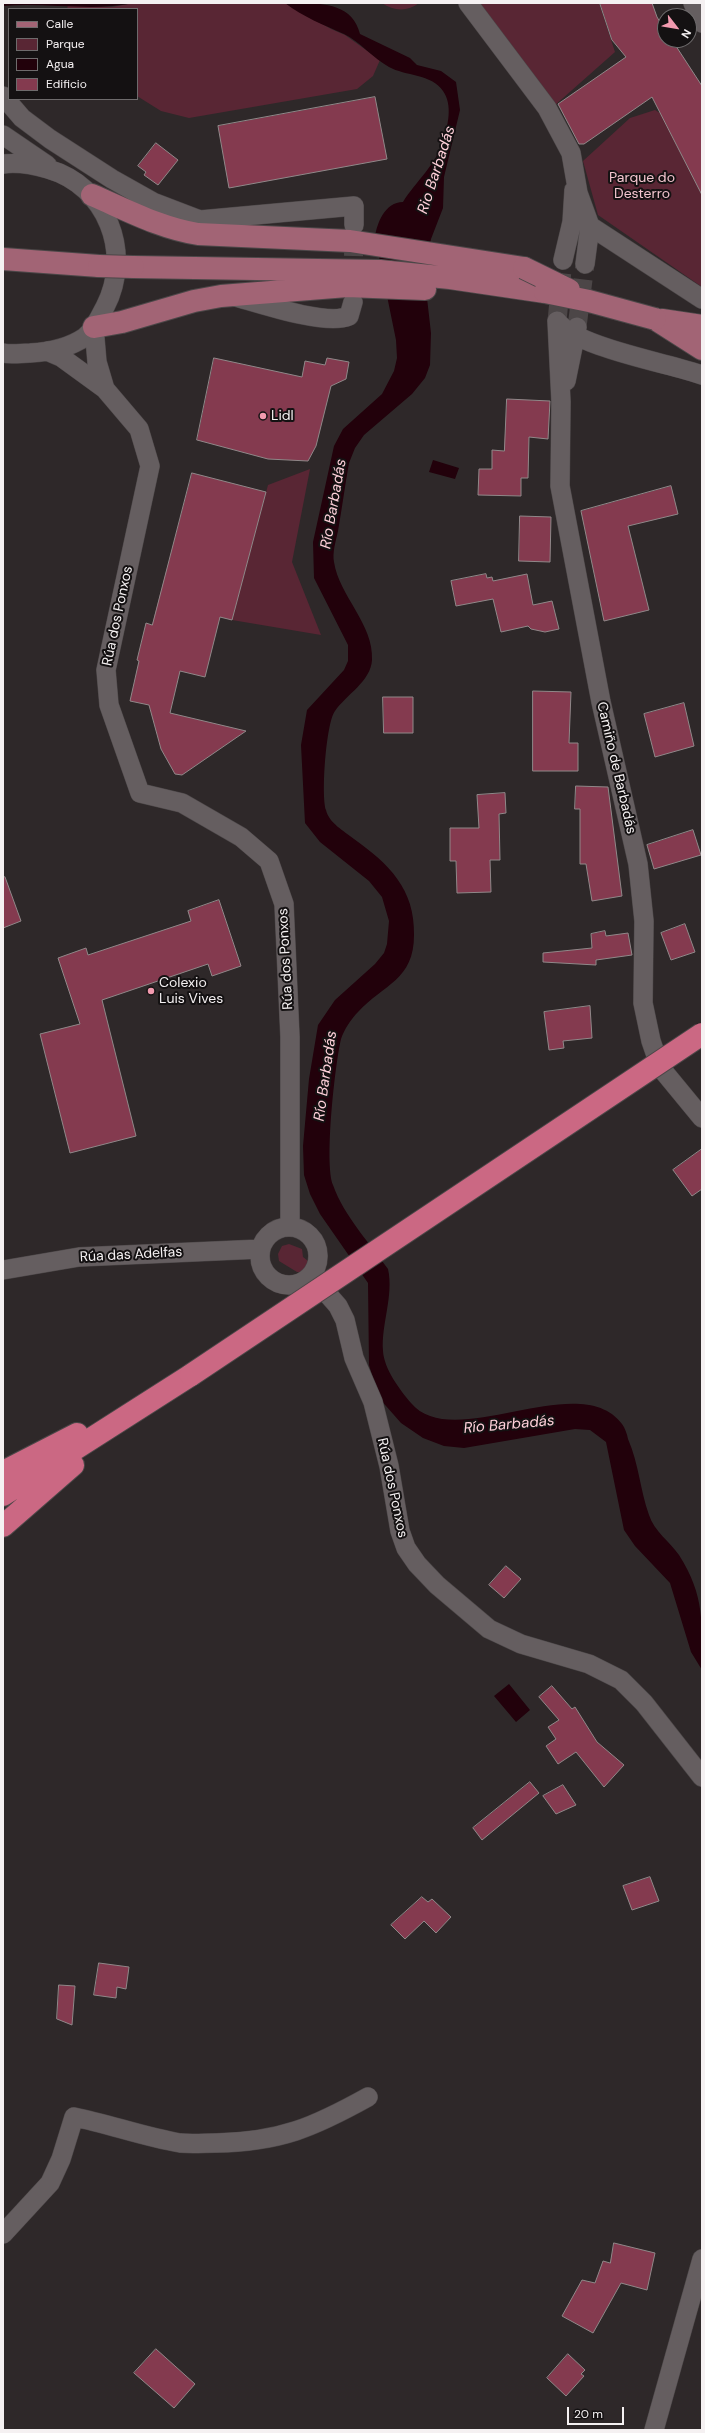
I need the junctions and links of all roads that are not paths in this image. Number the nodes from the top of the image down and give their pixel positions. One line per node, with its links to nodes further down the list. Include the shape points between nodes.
1 (468, 3): 6 (street, via 548,108)
2 (693, 3): 3 (street)
3 (702, 23)
4 (3, 96): 12 (street, via 22,118 50,139 112,180)
5 (3, 135): 8 (street)
6 (571, 153): 11 (street, via 578,193); 14 (street, via 572,222)
7 (3, 164): 8 (street, via 32,164)
8 (61, 173): 9 (street, via 76,181)
9 (92, 195): 12 (main road, via 157,224); 23 (street, via 104,210 114,232 116,254 111,295)
10 (354, 225): 12 (street, via 354,206)
11 (590, 226): 15 (street); 18 (street)
12 (199, 227): 19 (main road, bridge, via 350,241 524,268)
13 (3, 259): 16 (main road, bridge, via 99,266 380,271)
14 (563, 260)
15 (585, 264)
16 (450, 278): 17 (main road, via 422,290 347,286); 19 (main road, bridge)
17 (233, 296): 20 (street, via 311,316 341,320 349,316); 23 (main road, via 194,301 122,322)
18 (702, 299)
19 (589, 301): 21 (main road, bridge)
20 (353, 302)
21 (655, 319): 22 (main road); 24 (main road); 26 (main road)
22 (702, 326)
23 (94, 327): 27 (street, via 85,337 65,347); 30 (street, Rúa dos Ponxos, via 97,362)
24 (702, 336)
25 (575, 339): 29 (street, via 583,344 593,344); 31 (street, Camiño de Barbadás); 31 (street, Camiño de Barbadás, via 557,321)
26 (702, 349)
27 (47, 350): 28 (street); 30 (street, Rúa dos Ponxos, via 61,357)
28 (3, 353)
29 (702, 375)
30 (105, 389): 34 (street, Rúa dos Ponxos, via 139,429 150,466 106,670 109,705 140,793 182,803 241,837 269,861 284,904 290,1037)
31 (561, 402): 33 (street, Camiño de Barbadás, via 560,486 601,702 638,864 644,921 643,1003 651,1041 660,1067)
32 (702, 1034): 38 (highway, bridge)
33 (702, 1118)
34 (290, 1227): 35 (street, via 282,1228 269,1236); 37 (street, via 303,1231 314,1240 318,1258)
35 (261, 1249): 36 (street, Rúa das Adelfas, via 79,1257); 37 (street, via 262,1268 276,1282 295,1285)
36 (3, 1270)
37 (311, 1275): 42 (street, Rúa dos Ponxos, via 338,1306 345,1320 354,1358 375,1409 389,1466 400,1531 406,1548 417,1564 437,1585 489,1629 521,1644 589,1664 621,1680 644,1703)
38 (136, 1411): 39 (highway, via 74,1436); 40 (highway); 41 (highway)
39 (3, 1472)
40 (3, 1495)
41 (3, 1526)
42 (702, 1777)
43 (368, 2097): 44 (street, via 297,2132 271,2139 231,2143 182,2143 74,2116 61,2159 50,2183)
44 (3, 2234)
45 (702, 2260): 46 (street)
46 (654, 2430)

